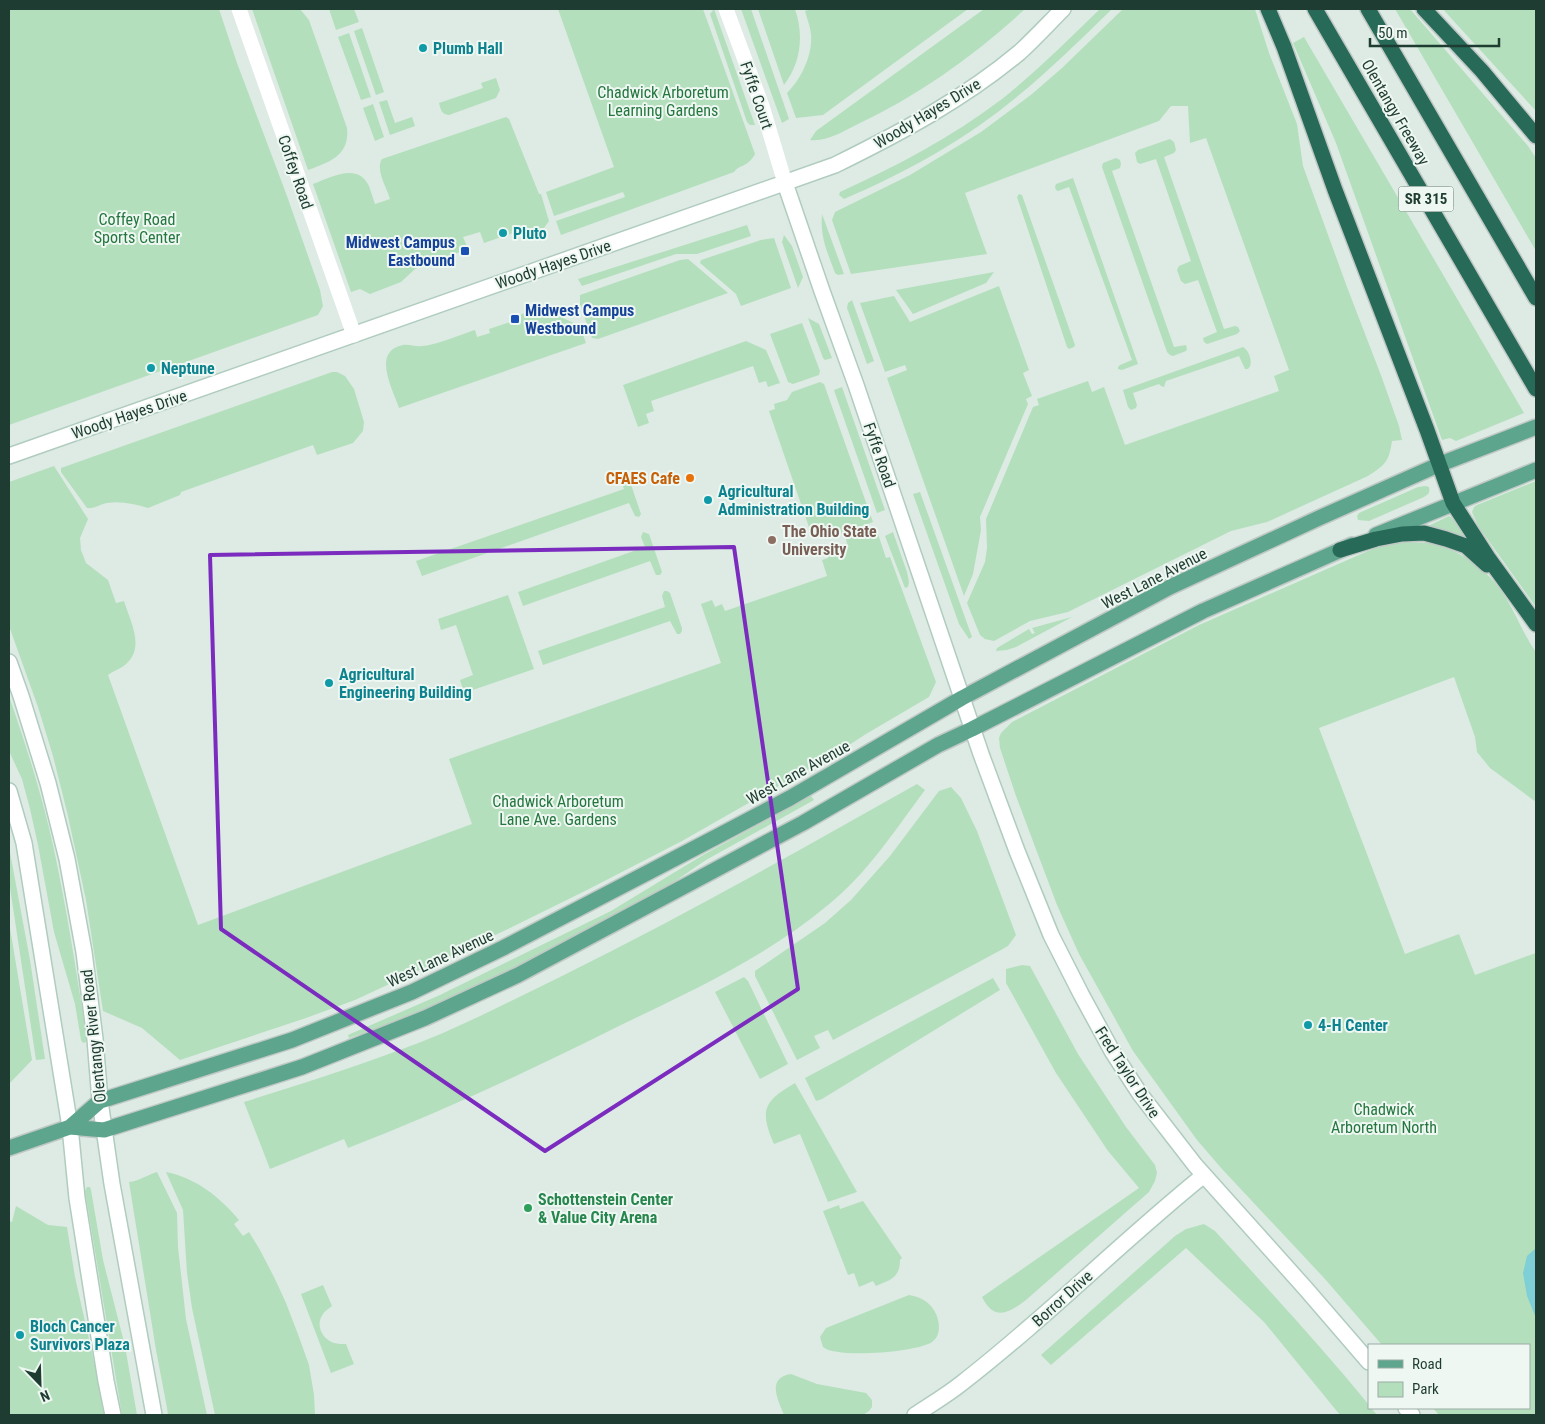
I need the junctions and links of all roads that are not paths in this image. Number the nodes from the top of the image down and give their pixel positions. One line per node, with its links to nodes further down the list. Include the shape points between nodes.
1 (239, 9): 11 (street, Coffey Road)
2 (726, 9): 9 (street, Fyffe Court, via 762,106)
3 (1063, 9): 9 (street, Woody Hayes Drive, via 1020,51 959,98 835,165)
4 (1268, 9): 15 (highway)
5 (1315, 9): 12 (highway, Olentangy Freeway / SR 315)
6 (1368, 9): 10 (highway, Olentangy Freeway / SR 315)
7 (1424, 9): 8 (highway)
8 (1536, 136)
9 (785, 183): 11 (street, Woody Hayes Drive); 22 (street, Fyffe Road)
10 (1536, 298)
11 (354, 335): 14 (street, Woody Hayes Drive)
12 (1536, 389)
13 (1536, 427): 15 (main road, West Lane Avenue)
14 (9, 456)
15 (1438, 464): 17 (highway); 22 (main road, West Lane Avenue, via 1170,587)
16 (1536, 470): 17 (main road, West Lane Avenue)
17 (1452, 503): 18 (main road, West Lane Avenue); 19 (highway)
18 (1340, 550): 19 (highway, via 1376,539 1424,533 1466,546); 23 (main road, West Lane Avenue, via 1203,611)
19 (1508, 584): 20 (highway)
20 (1536, 624)
21 (9, 662): 25 (street, Olentangy River Road, via 48,783 67,859 96,1040)
22 (962, 698): 23 (street, Fyffe Road); 25 (main road, West Lane Avenue, via 790,798 412,992 292,1040)
23 (972, 729): 27 (main road, West Lane Avenue, via 518,975 434,1014 302,1067); 29 (street, Fred Taylor Drive, via 1051,935 1081,994 1140,1094)
24 (9, 791): 26 (street, Olentangy River Road, via 24,843)
25 (100, 1101): 26 (main road, West Lane Avenue); 27 (street, Olentangy River Road)
26 (70, 1127): 27 (main road, West Lane Avenue); 28 (main road, West Lane Avenue); 31 (street, Olentangy River Road, via 77,1198)
27 (104, 1130): 32 (street, Olentangy River Road)
28 (9, 1148)
29 (1204, 1175): 30 (street, Fred Taylor Drive); 33 (street, Borror Drive, via 1034,1323 960,1384)
30 (1368, 1361)
31 (113, 1415)
32 (154, 1415)
33 (915, 1415)

